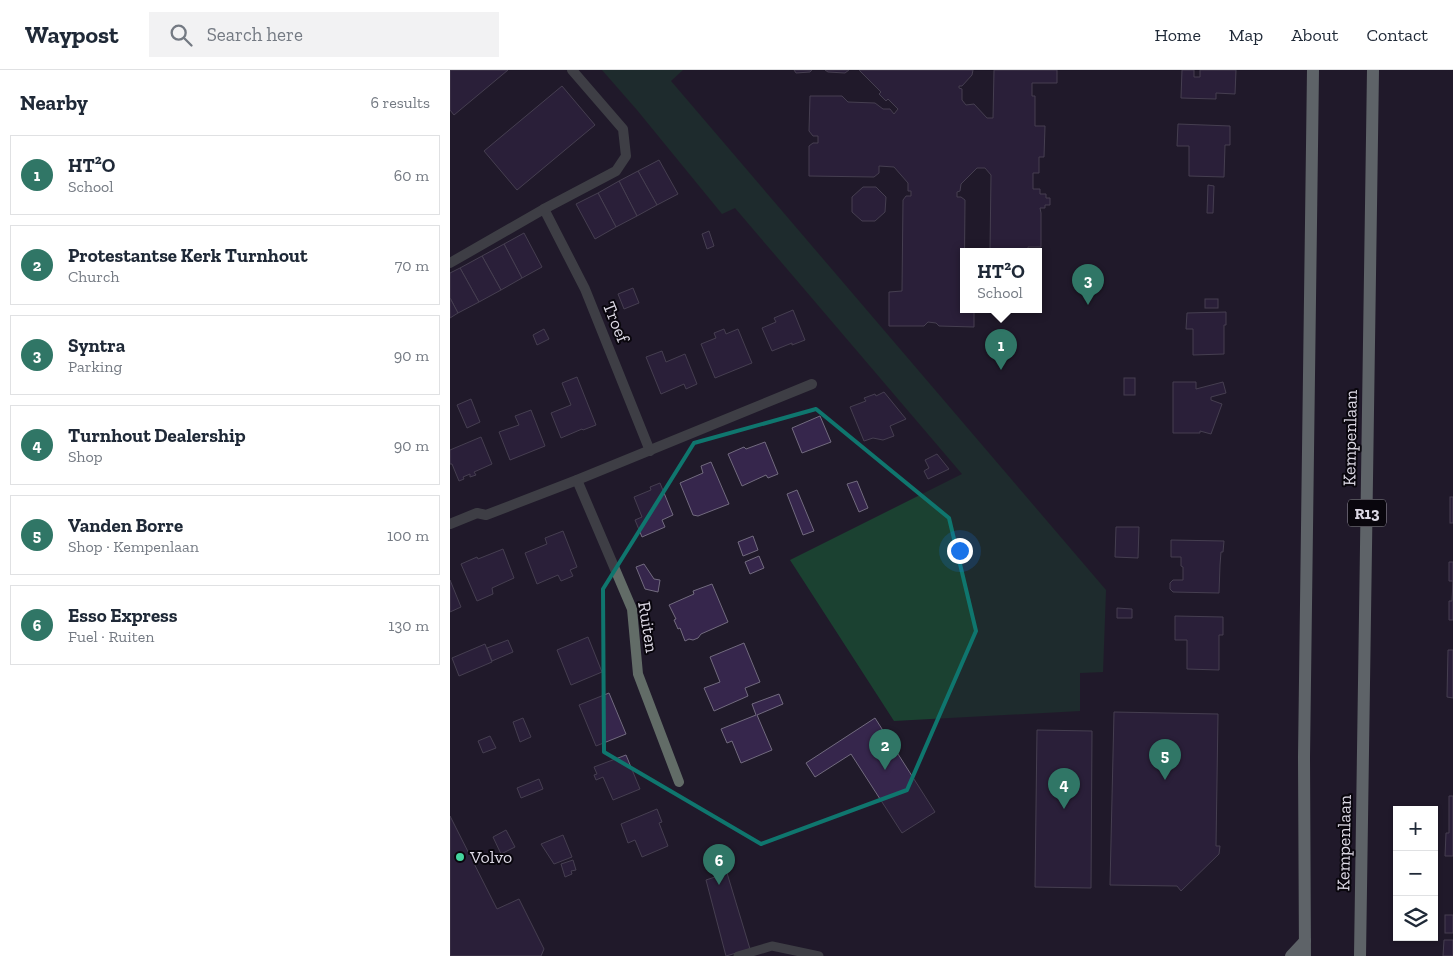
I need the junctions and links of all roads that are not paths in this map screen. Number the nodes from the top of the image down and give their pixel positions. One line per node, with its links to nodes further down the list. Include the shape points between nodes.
1 (572, 70): 4 (street, via 624,129 626,156 616,170)
2 (1314, 70): 11 (main road, via 1304,757)
3 (1374, 70): 16 (main road, Kempenlaan / R13)
4 (544, 209): 5 (street); 7 (street, Troef, via 585,289)
5 (450, 263)
6 (812, 384): 7 (street)
7 (650, 451): 8 (street)
8 (577, 480): 9 (street, via 486,515 477,513); 10 (street, Ruiten, via 632,609 638,674)
9 (450, 524)
10 (679, 782)
11 (1305, 941): 14 (main road); 15 (main road)
12 (738, 956): 13 (lane, via 772,946)
13 (819, 956)
14 (1291, 956)
15 (1305, 956)
16 (1360, 956)

